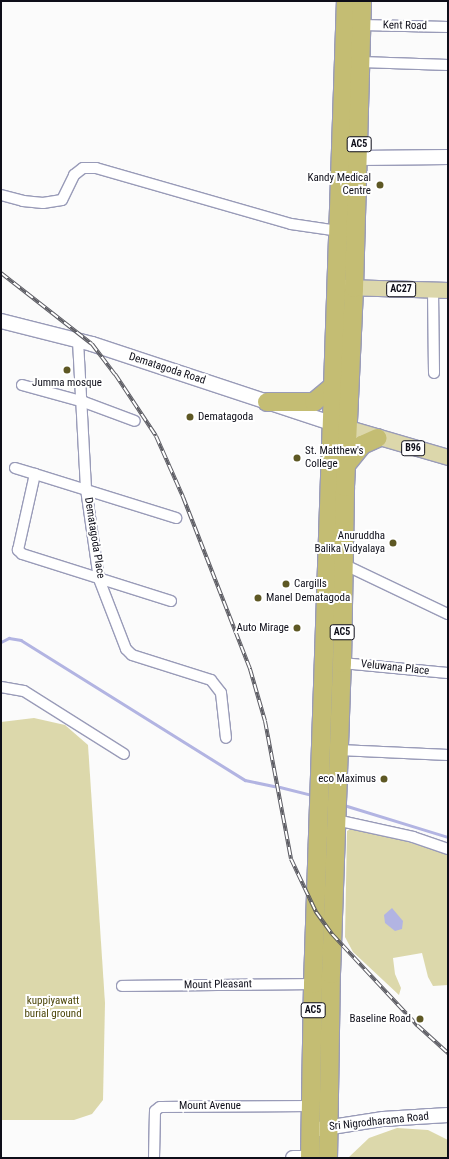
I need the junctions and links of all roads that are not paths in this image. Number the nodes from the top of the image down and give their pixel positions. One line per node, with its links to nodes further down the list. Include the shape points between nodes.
1 (346, 1): 10 (highway, AC5)
2 (362, 1): 3 (highway, AC5)
3 (362, 26): 4 (street, Kent Road); 5 (highway, AC5)
4 (448, 27)
5 (360, 62): 6 (street); 8 (highway, AC5)
6 (448, 65)
7 (448, 157): 8 (main road)
8 (359, 158): 12 (highway, AC5)
9 (1, 195): 10 (street, via 23,202 43,203 62,200 74,175 83,168 96,168 291,224)
10 (339, 231): 11 (highway, AC5)
11 (337, 288): 12 (main road); 19 (highway, AC5)
12 (354, 288): 13 (main road, AC27); 24 (highway, AC5)
13 (433, 290): 14 (main road, AC27); 17 (street)
14 (448, 290)
15 (1, 320): 16 (main road, Dematagoda Road)
16 (78, 341): 20 (street, Dematagoda Place); 21 (main road, Dematagoda Road)
17 (434, 373)
18 (22, 385): 20 (street)
19 (333, 386): 21 (highway, via 314,402); 23 (highway, AC5)
20 (84, 402): 22 (street); 30 (street, Dematagoda Place)
21 (267, 402): 23 (main road, Dematagoda Road)
22 (135, 421)
23 (331, 423): 24 (main road, B96); 43 (highway, AC5)
24 (348, 428): 25 (main road, B96); 27 (highway, AC5)
25 (378, 438): 26 (main road, B96); 27 (highway, via 362,444)
26 (448, 458)
27 (346, 465): 32 (highway, AC5)
28 (15, 468): 29 (street)
29 (35, 474): 30 (street); 33 (street, via 18,550 22,554)
30 (86, 489): 31 (street); 33 (street, Dematagoda Place)
31 (176, 518)
32 (343, 564): 35 (street); 36 (highway, AC5)
33 (99, 579): 34 (street); 39 (street, Dematagoda Place, via 126,649 132,654 211,680 221,693)
34 (171, 601)
35 (448, 614)
36 (342, 663): 37 (street, Veluwana Place); 40 (highway, AC5)
37 (448, 673)
38 (1, 687): 41 (street, via 24,691)
39 (226, 738)
40 (339, 750): 42 (street); 43 (highway, AC5)
41 (124, 754)
42 (448, 755)
43 (330, 804): 44 (street); 45 (highway, AC5); 49 (highway, AC5)
44 (448, 849)
45 (313, 984): 46 (street, Mount Pleasant); 47 (highway, AC5)
46 (122, 986)
47 (312, 1106): 50 (highway, AC5); 51 (street, Mount Avenue, via 160,1107 155,1112)
48 (448, 1115): 49 (main road, Sri Nigrodharama Road, via 383,1119)
49 (329, 1127): 50 (main road, Sri Nigrodharama Road); 54 (highway, AC5)
50 (311, 1131): 53 (highway, AC5)
51 (154, 1158)
52 (293, 1158): 53 (main road)
53 (310, 1158)
54 (328, 1158)

